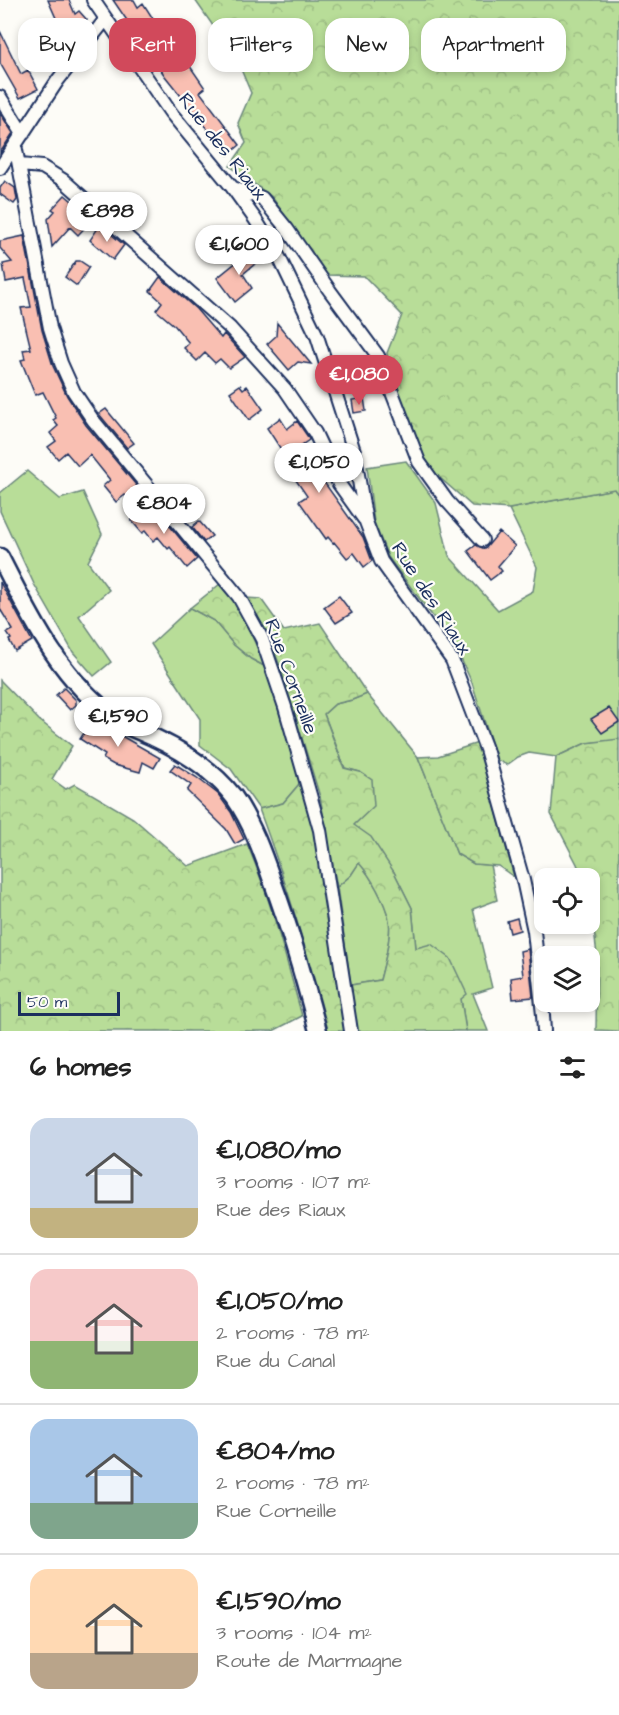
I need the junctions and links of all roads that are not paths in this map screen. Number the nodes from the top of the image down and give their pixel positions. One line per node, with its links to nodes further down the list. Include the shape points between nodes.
1 (93, 0): 2 (street, Rue des Riaux)
2 (105, 20): 4 (street, via 58,80); 7 (street, Rue des Riaux, via 171,113)
3 (0, 97): 4 (street, Rue Corneille)
4 (19, 140): 5 (street, Rue Corneille); 6 (street)
5 (20, 165): 8 (street, via 42,167 63,180 230,328 285,389 315,433 339,484); 12 (street, Rue Corneille, via 51,328 74,392 239,597 262,639 320,830)
6 (0, 168)
7 (232, 188): 8 (street, Rue des Riaux, via 280,259 317,336 354,451); 9 (street, via 262,198 378,356 418,462)
8 (366, 522): 13 (street, Rue des Riaux, via 381,561 452,660 486,749 534,932)
9 (482, 540)
10 (0, 557): 11 (street, via 70,678 120,722 200,763 234,797 265,861)
11 (318, 1031)
12 (351, 1031)
13 (543, 1031)

